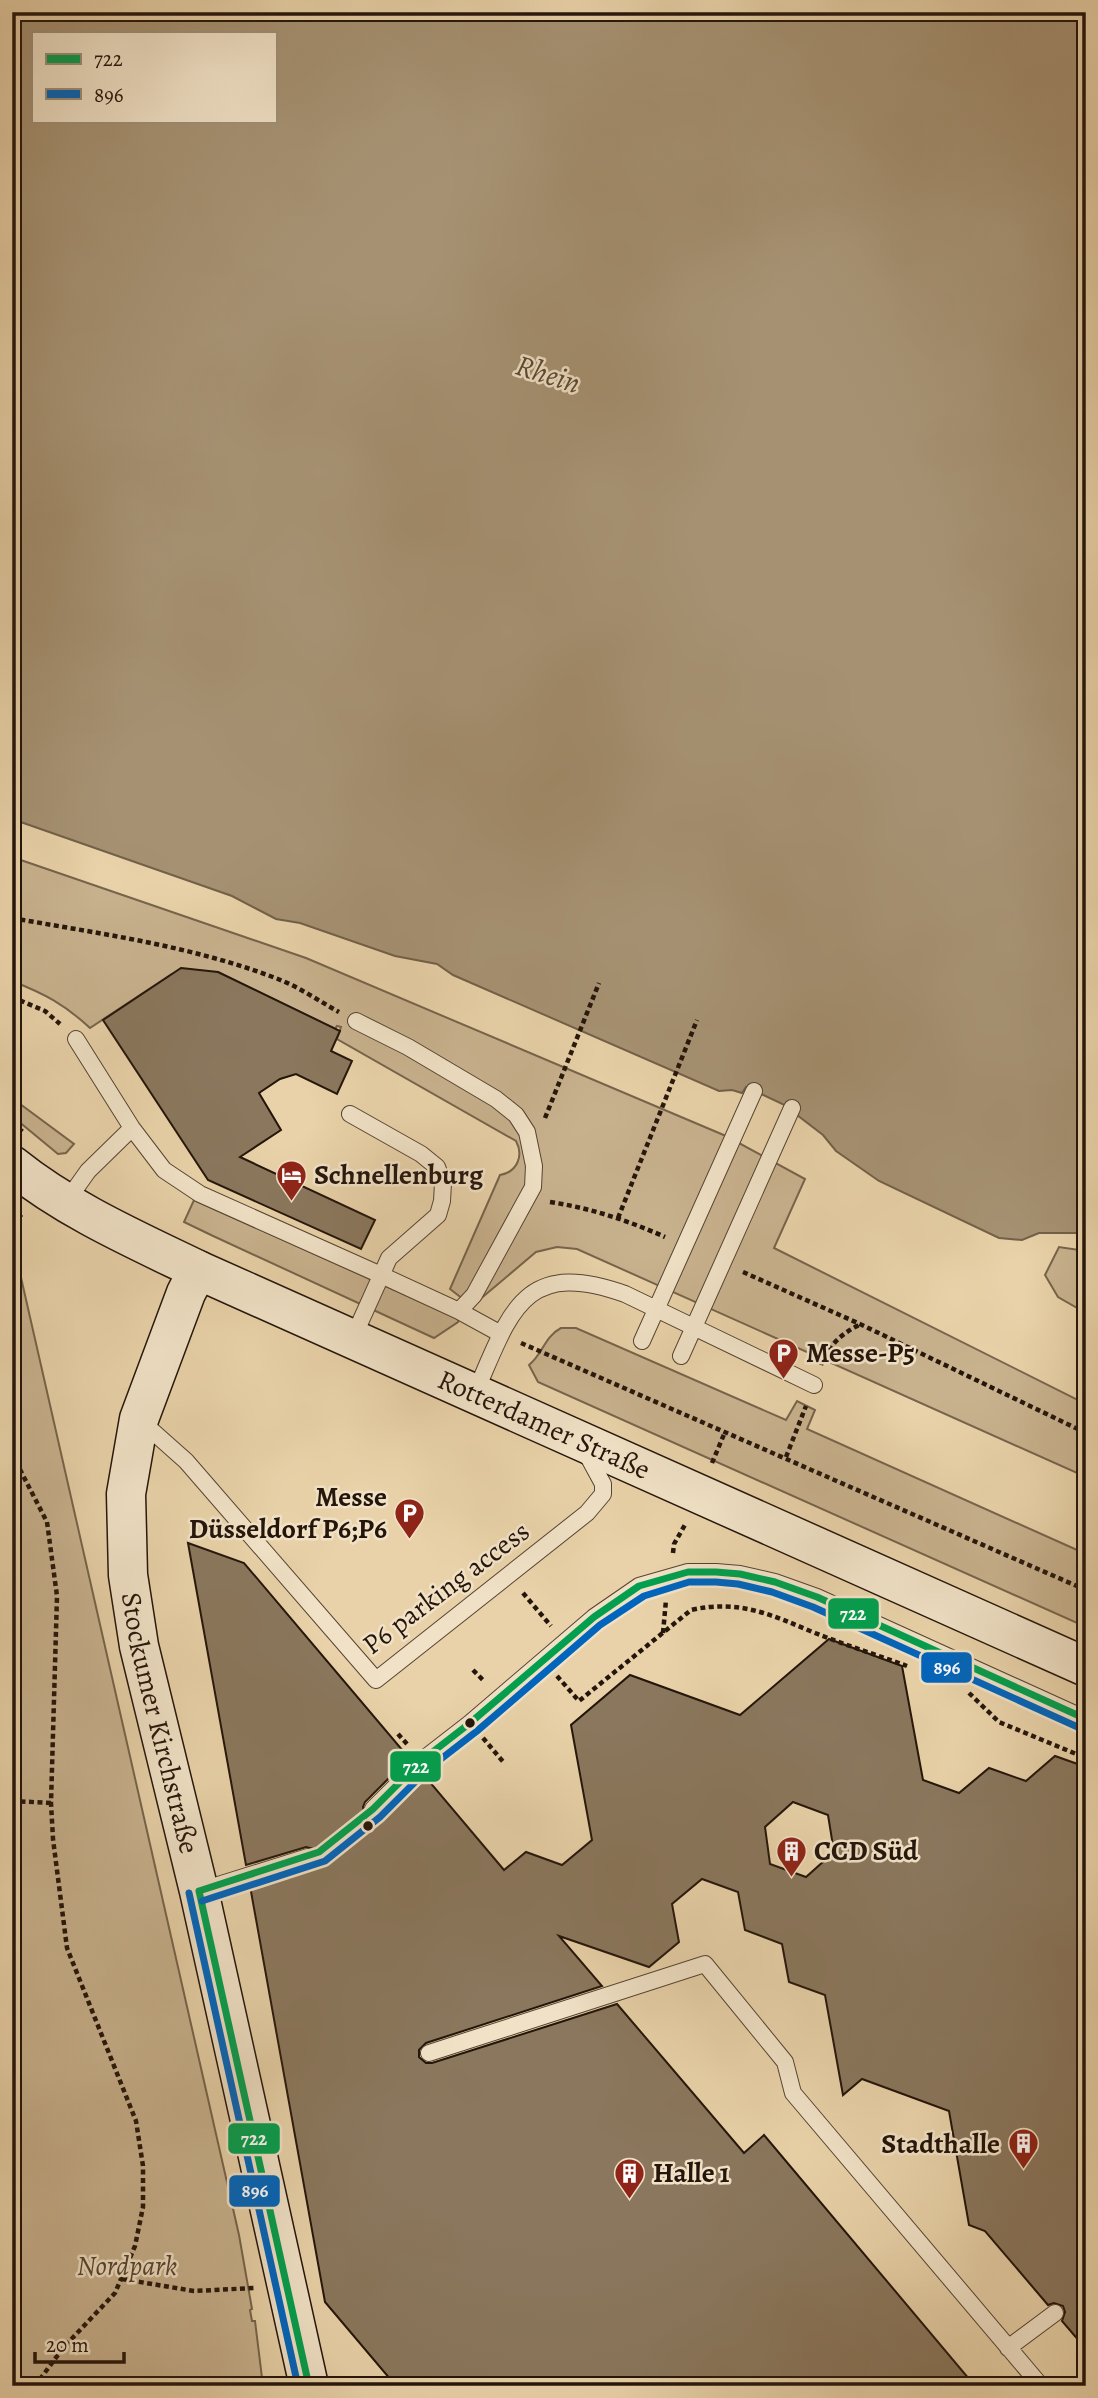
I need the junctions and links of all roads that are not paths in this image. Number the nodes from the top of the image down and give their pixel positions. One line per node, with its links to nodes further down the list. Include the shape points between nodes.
1 (356, 1021): 12 (lane, via 496,1099 516,1115 527,1132 533,1187 474,1295)
2 (76, 1039): 6 (lane)
3 (754, 1091): 11 (lane)
4 (792, 1108): 13 (lane)
5 (350, 1114): 10 (lane, via 421,1154 437,1167 443,1183 438,1215 388,1258)
6 (132, 1128): 8 (lane, via 88,1171); 10 (lane, via 164,1170 200,1194)
7 (12, 1165): 8 (street, Rotterdamer Straße)
8 (66, 1202): 9 (street, Rotterdamer Straße)
9 (198, 1270): 15 (street, Rotterdamer Straße); 20 (street, Stockumer Kirchstraße)
10 (381, 1275): 12 (lane); 15 (lane)
11 (657, 1309): 13 (lane); 14 (lane, via 597,1284 571,1281 546,1286 524,1299); 16 (lane)
12 (459, 1311): 14 (lane)
13 (694, 1327): 17 (lane); 18 (lane)
14 (501, 1334): 19 (lane)
15 (353, 1338): 19 (street, Rotterdamer Straße)
16 (642, 1341)
17 (681, 1356)
18 (814, 1385)
19 (475, 1394): 21 (street, Rotterdamer Straße)
20 (139, 1419): 21 (lane, P6 parking access, via 186,1461 376,1680 587,1513 603,1494 603,1484); 26 (street, Stockumer Kirchstraße, via 126,1494 128,1575 139,1646)
21 (581, 1443): 22 (street, Rotterdamer Straße)
22 (1086, 1667)
23 (1086, 1719): 24 (lane, via 817,1597 740,1574 688,1572 639,1586 594,1618 421,1761)
24 (373, 1809)
25 (309, 1857): 26 (lane)
26 (200, 1891): 30 (street, Stockumer Kirchstraße)
27 (429, 2053): 29 (lane, via 705,1964 785,2062 793,2093)
28 (1055, 2313): 29 (lane)
29 (1008, 2348): 31 (lane)
30 (309, 2386)
31 (1041, 2386)

